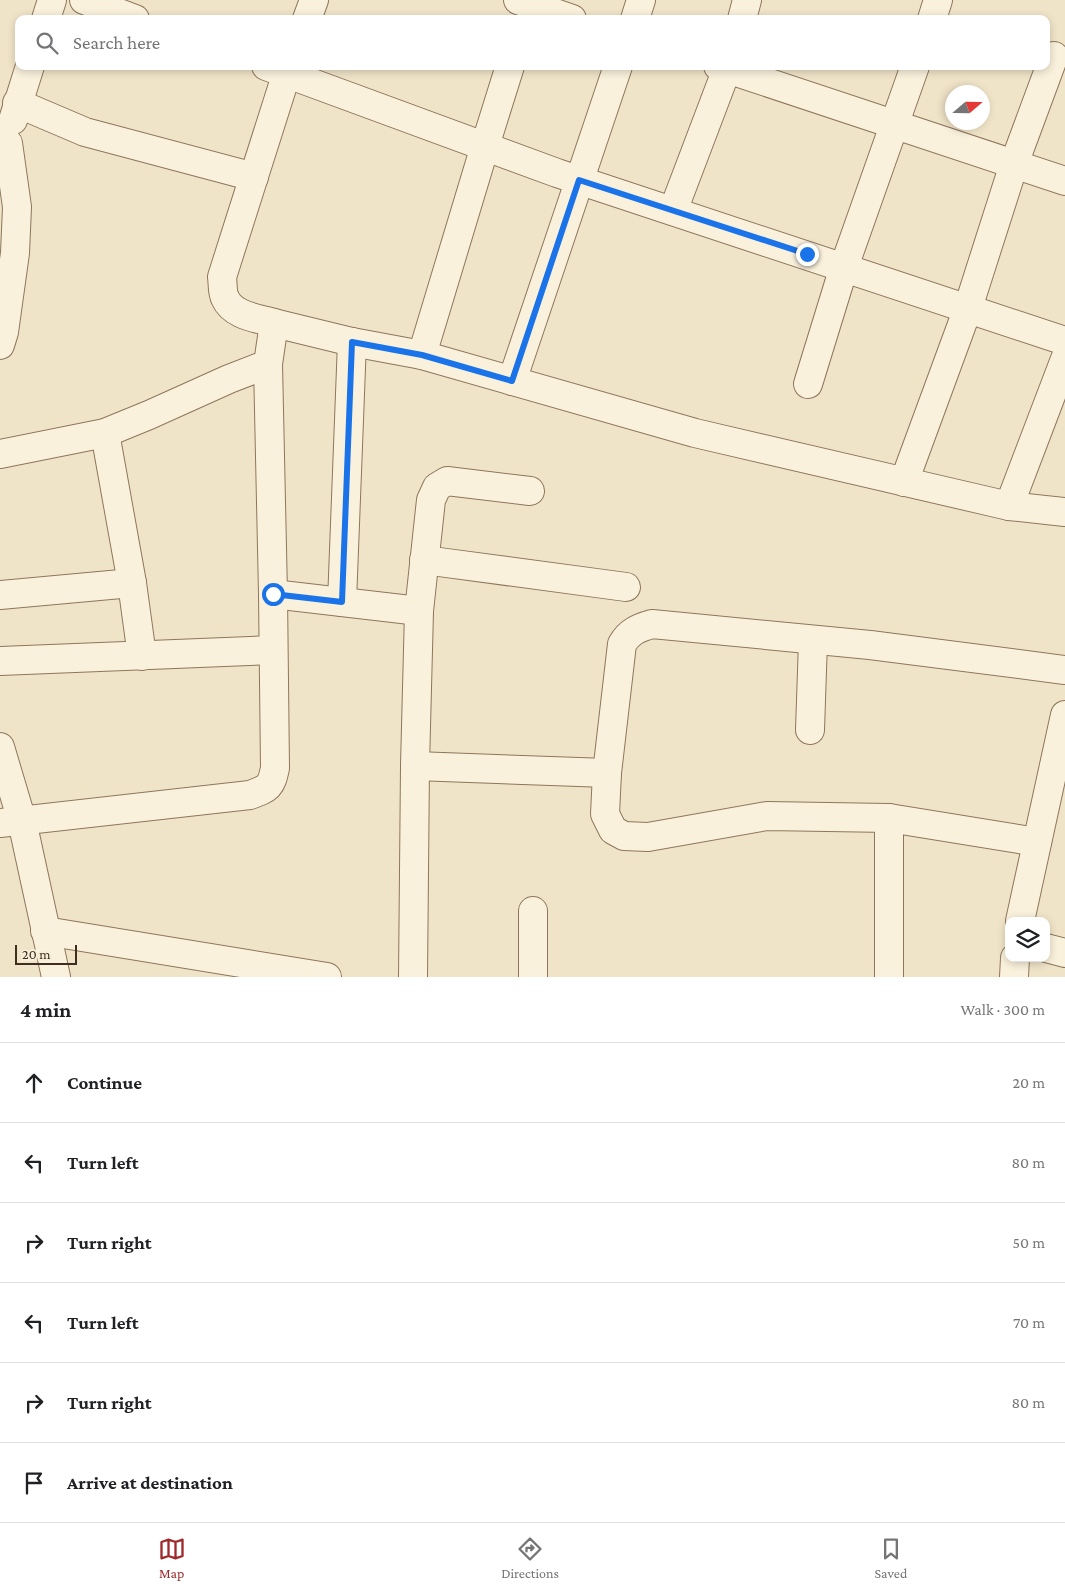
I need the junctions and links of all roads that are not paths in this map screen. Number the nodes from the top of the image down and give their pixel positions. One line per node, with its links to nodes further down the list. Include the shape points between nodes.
1 (52, 0): 8 (street)
2 (84, 0): 9 (street)
3 (314, 0): 10 (street)
4 (641, 0): 12 (street)
5 (748, 0): 13 (street)
6 (938, 0): 14 (street)
7 (526, 6): 11 (street)
8 (47, 15)
9 (125, 15)
10 (308, 15)
11 (558, 15)
12 (636, 15)
13 (743, 15)
14 (933, 15)
15 (1054, 56): 16 (street)
16 (1050, 67)
17 (29, 70): 26 (street)
18 (280, 70): 31 (street)
19 (283, 70): 29 (street)
20 (509, 70): 29 (street)
21 (617, 70): 32 (street)
22 (723, 70): 34 (street)
23 (733, 70): 27 (street)
24 (914, 70): 27 (street)
25 (1049, 70): 30 (street)
26 (17, 103): 28 (street); 31 (street, via 85,132)
27 (895, 124): 30 (street); 35 (street)
28 (4, 139): 40 (street, via 17,207 16,252)
29 (485, 146): 32 (street); 41 (street)
30 (1014, 164): 33 (street); 36 (street)
31 (254, 177): 37 (street, via 222,277 224,297 241,314)
32 (579, 180): 34 (street); 44 (street)
33 (1065, 181)
34 (674, 211): 35 (street)
35 (844, 267): 36 (street); 45 (street)
36 (968, 308): 38 (street); 48 (street)
37 (274, 323): 39 (street); 43 (street)
38 (1065, 341)
39 (352, 342): 41 (street); 57 (street)
40 (0, 345)
41 (422, 355): 44 (street)
42 (1065, 359): 50 (street)
43 (268, 364): 46 (street); 56 (street)
44 (512, 381): 48 (street, via 695,433)
45 (808, 384)
46 (105, 433): 47 (street); 53 (street)
47 (0, 454)
48 (904, 482): 50 (street)
49 (530, 491): 52 (street, via 448,481 437,487 431,500)
50 (1009, 506): 51 (street)
51 (1065, 512)
52 (424, 560): 54 (street); 58 (street)
53 (132, 583): 55 (street); 61 (street)
54 (626, 587)
55 (0, 594)
56 (273, 594): 57 (street); 60 (street)
57 (342, 602): 58 (street)
58 (419, 611): 67 (street)
59 (812, 641): 63 (street, via 870,645); 65 (street); 68 (street, via 652,624 637,628 627,635 622,644)
60 (273, 650): 61 (street); 70 (street, via 275,768 272,783 266,789 250,795)
61 (142, 656): 62 (street)
62 (0, 661)
63 (1065, 670)
64 (1065, 715): 71 (street)
65 (810, 730)
66 (0, 747): 70 (street)
67 (415, 766): 68 (street); 80 (street)
68 (608, 774): 69 (street, via 605,814 613,830 624,836 648,836 767,816)
69 (889, 818): 71 (street); 82 (street)
70 (11, 822): 74 (street)
71 (1037, 842): 73 (street)
72 (533, 911): 81 (street)
73 (1021, 917)
74 (45, 931): 78 (street); 79 (street)
75 (1050, 949): 76 (street)
76 (1065, 953)
77 (1015, 962): 83 (street)
78 (56, 977)
79 (327, 977)
80 (413, 977)
81 (533, 977)
82 (889, 977)
83 (1014, 977)

